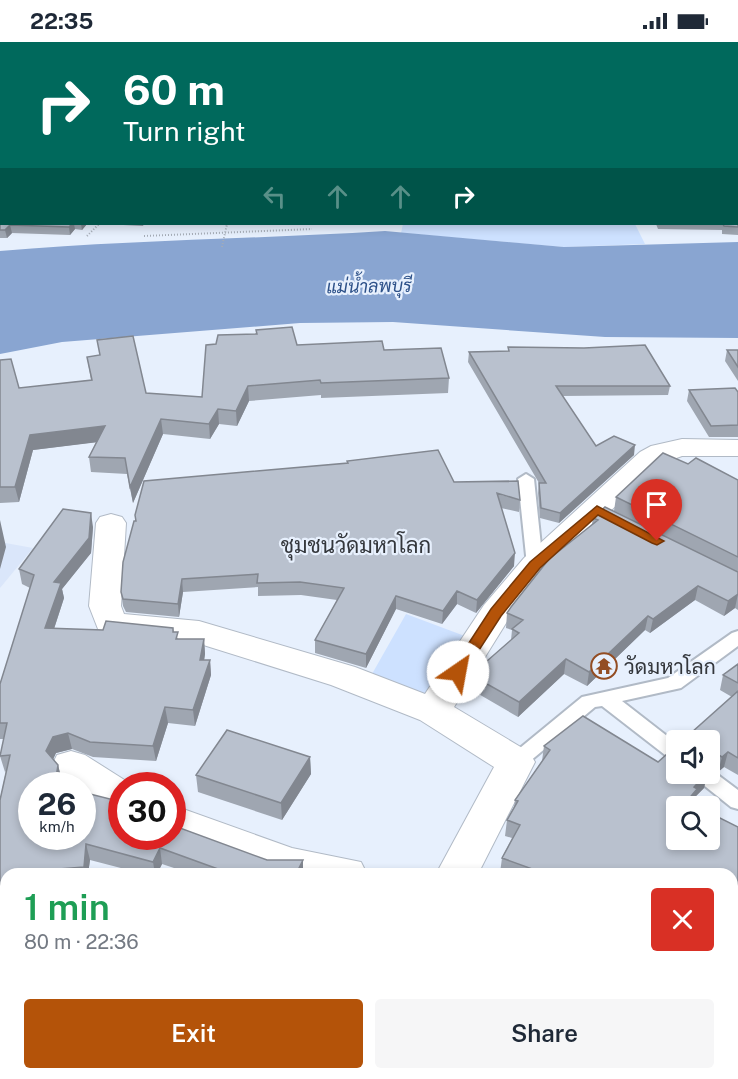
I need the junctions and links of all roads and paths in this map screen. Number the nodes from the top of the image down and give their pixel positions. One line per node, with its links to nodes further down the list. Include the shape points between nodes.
1 (98, 225): 5 (path)
2 (227, 225): 4 (path)
3 (312, 230): 4 (path)
4 (224, 234): 6 (path); 7 (path)
5 (87, 236)
6 (144, 236)
7 (222, 247)
8 (738, 448): 11 (street, via 677,446 662,450 602,512)
9 (526, 479): 11 (lane)
10 (111, 523): 14 (street, via 105,606 110,621 123,627 199,632 343,676)
11 (535, 565): 14 (street, via 496,613)
12 (738, 637): 13 (lane, via 674,683)
13 (606, 699): 15 (lane); 16 (lane, via 590,702)
14 (433, 711): 16 (street)
15 (666, 745)
16 (516, 762): 23 (street)
17 (71, 765): 19 (street)
18 (717, 784): 20 (lane)
19 (108, 789)
20 (738, 801)
21 (186, 826): 22 (street)
22 (304, 868)
23 (461, 868)

